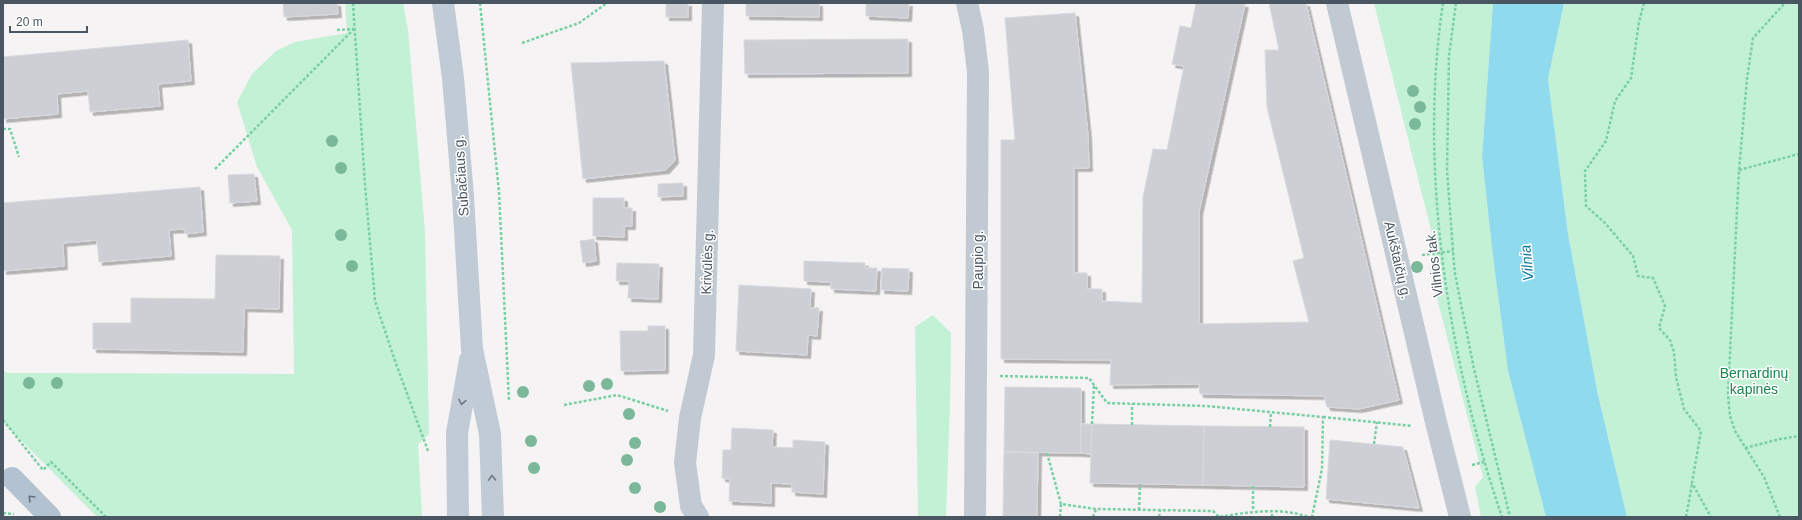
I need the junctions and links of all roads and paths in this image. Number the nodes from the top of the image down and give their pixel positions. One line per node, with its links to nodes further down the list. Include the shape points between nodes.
1 (353, 3): 12 (path)
2 (443, 3): 23 (main road, Subačiaus g., via 456,110)
3 (480, 3): 28 (path, via 499,192)
4 (607, 3): 14 (path, via 579,23)
5 (713, 3): 31 (street, Krivūlės g., via 704,355)
6 (967, 3): 24 (street, Paupio g., via 978,72)
7 (1337, 3): 22 (street, Aukštaičių g.)
8 (1443, 3): 21 (path, Vilnios tak., via 1439,29 1434,122)
9 (1456, 3): 20 (path, Vilnios tak., via 1448,55 1447,162)
10 (1644, 3): 45 (path, via 1631,78 1615,100 1606,141 1585,171 1586,206 1605,223 1633,256 1638,276 1653,278 1665,306 1659,328 1670,340 1674,352 1676,378 1684,409 1701,431)
11 (1785, 3): 19 (path, via 1754,38 1747,80)
12 (354, 29): 13 (path); 18 (path); 41 (path, via 375,301)
13 (337, 30)
14 (522, 43)
15 (3, 129): 17 (path, via 10,129)
16 (1799, 154): 19 (path)
17 (19, 157)
18 (215, 169)
19 (1739, 170): 40 (path, via 1728,394 1730,416 1735,432)
20 (1453, 251): 21 (path); 67 (path, Vilnios tak., via 1455,274 1474,369)
21 (1442, 253): 22 (path); 66 (path, Vilnios tak., via 1454,338 1484,462)
22 (1398, 258): 34 (street, Aukštaičių g.)
23 (472, 350): 55 (main road, Subačiaus g., one-way to 55, via 457,433); 56 (main road, Subačiaus g., one-way to 23, via 490,434)
24 (978, 375): 25 (path, via 1089,378); 58 (street, Paupio g.)
25 (1094, 385): 26 (path, via 1107,403); 35 (path)
26 (1132, 404): 29 (path, via 1206,406); 36 (path)
27 (564, 405): 31 (path, via 617,395)
28 (510, 408)
29 (1271, 412): 30 (path); 37 (path)
30 (1323, 417): 33 (path); 64 (path, via 1322,469)
31 (690, 418): 57 (street, Krivūlės g., via 685,463 691,506)
32 (3, 420): 54 (path, via 43,470 51,462)
33 (1377, 422): 34 (path, via 1416,426); 39 (path)
34 (1436, 422): 65 (street, Aukštaičių g.)
35 (1092, 424)
36 (1132, 425)
37 (1270, 427)
38 (1799, 436): 40 (path)
39 (1374, 444)
40 (1745, 448): 70 (path, via 1764,478)
41 (428, 451)
42 (1046, 453): 47 (path)
43 (12, 478): 53 (main road, one-way to 43, bridge)
44 (1140, 484): 49 (path)
45 (1692, 484): 68 (path); 69 (path)
46 (1253, 486): 51 (path)
47 (1060, 504): 48 (path); 59 (path)
48 (1096, 509): 49 (path); 60 (path)
49 (1139, 510): 50 (path)
50 (1160, 510): 51 (path, via 1213,511 1219,517); 61 (path)
51 (1253, 512): 52 (path)
52 (1272, 512): 62 (path); 63 (path, via 1299,513)
53 (50, 517)
54 (106, 517)
55 (458, 517)
56 (494, 517)
57 (698, 517)
58 (976, 517)
59 (1060, 517)
60 (1093, 517)
61 (1159, 517)
62 (1272, 517)
63 (1308, 517)
64 (1312, 517)
65 (1460, 517)
66 (1502, 517)
67 (1510, 517)
68 (1686, 517)
69 (1711, 517)
70 (1780, 517)

